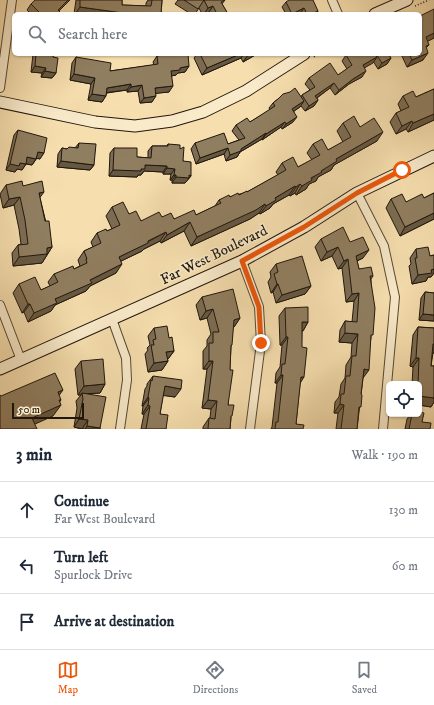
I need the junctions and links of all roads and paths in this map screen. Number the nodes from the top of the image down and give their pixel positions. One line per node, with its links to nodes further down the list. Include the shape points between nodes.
1 (12, 0): 7 (street)
2 (332, 0): 4 (street)
3 (407, 0): 5 (street)
4 (337, 12)
5 (380, 12)
6 (301, 56): 8 (street, via 246,91 203,112 172,121 135,126 95,122)
7 (0, 88)
8 (0, 102)
9 (434, 156): 10 (street, Far West Boulevard)
10 (357, 193): 11 (street, Far West Boulevard, via 304,227); 18 (street, via 384,246 395,297)
11 (242, 261): 13 (street, Far West Boulevard); 17 (street, via 259,307 261,343)
12 (0, 305): 14 (street)
13 (112, 319): 14 (street, Far West Boulevard); 16 (street, via 126,358 127,380)
14 (21, 360): 15 (street, Far West Boulevard)
15 (0, 369)
16 (120, 429)
17 (250, 429)
18 (383, 429)

